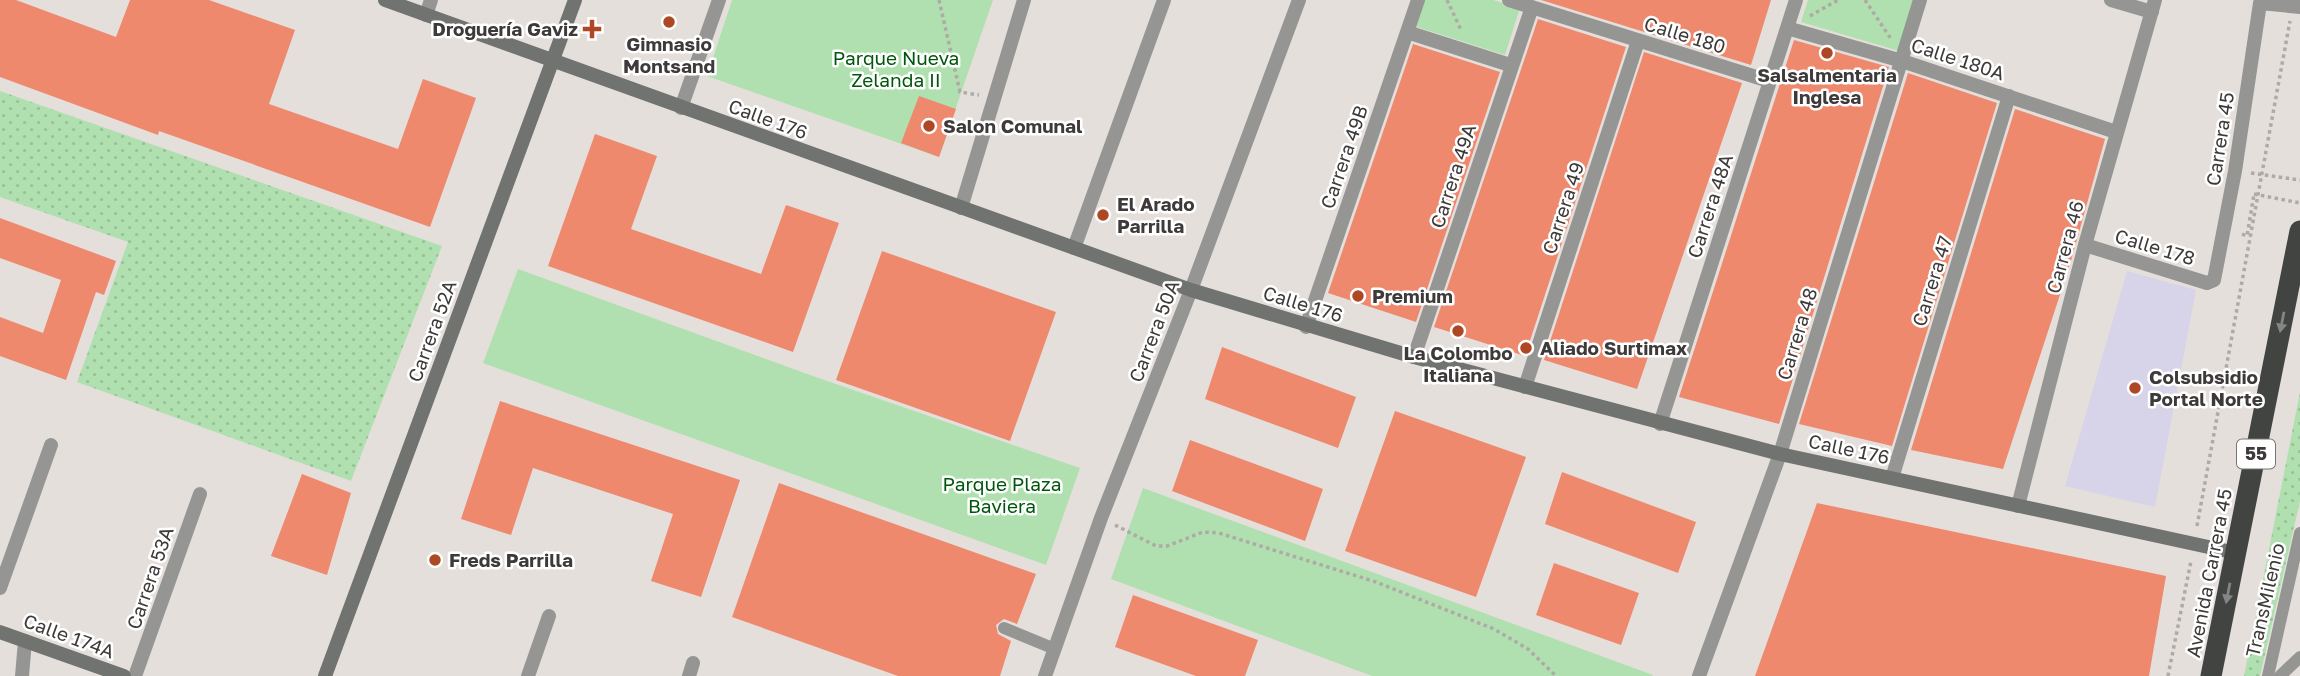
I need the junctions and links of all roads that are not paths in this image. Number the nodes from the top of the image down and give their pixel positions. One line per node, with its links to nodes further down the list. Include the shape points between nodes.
1 (385, 0): 16 (street, Calle 176)
2 (431, 0): 16 (street)
3 (575, 0): 21 (street, Carrera 52A)
4 (719, 0): 25 (street)
5 (1024, 0): 27 (street)
6 (1164, 0): 30 (street)
7 (1299, 0): 32 (street, Carrera 50A)
8 (1418, 0): 18 (street, Carrera 49B)
9 (1509, 0): 15 (street, Calle 180)
10 (1796, 0): 17 (street, Carrera 48A)
11 (1920, 0): 20 (street, Carrera 48)
12 (2111, 0): 13 (street)
13 (2153, 6): 26 (street, Carrera 46)
14 (2296, 6): 31 (street, Carrera 45, via 2260,3)
15 (1532, 7): 19 (street, Calle 180); 22 (street, Carrera 49A)
16 (426, 15): 21 (street, Calle 176)
17 (1787, 28): 20 (street, Calle 180A); 23 (street, Carrera 48A)
18 (1407, 32): 22 (street); 33 (street, Carrera 49B)
19 (1638, 41): 23 (street, Calle 180); 35 (street, Carrera 49)
20 (1904, 57): 24 (street, Calle 180A); 38 (street, Carrera 48)
21 (553, 61): 25 (street, Calle 176); 54 (street, Carrera 52A)
22 (1510, 65): 34 (street, Carrera 49A)
23 (1769, 81): 36 (street, Carrera 48A)
24 (2009, 96): 26 (street, Calle 180A); 39 (street, Carrera 47)
25 (681, 108): 27 (street, Calle 176)
26 (2116, 132): 29 (street, Carrera 46)
27 (961, 208): 30 (street, Calle 176)
28 (2300, 231): 43 (highway, Avenida Carrera 45 / 55, one-way to 43)
29 (2085, 245): 31 (street, Calle 178, via 2207,283); 41 (street, Carrera 46)
30 (1074, 248): 32 (street, Calle 176)
31 (2214, 280)
32 (1191, 290): 33 (street, Calle 176); 49 (street, Carrera 50A)
33 (1306, 327): 34 (street, Calle 176)
34 (1413, 357): 35 (street, Calle 176)
35 (1525, 387): 36 (street, Calle 176)
36 (1660, 424): 38 (street, Calle 176)
37 (51, 445): 44 (street)
38 (1780, 454): 39 (street, Calle 176); 57 (street, Carrera 48)
39 (1892, 478): 41 (street, Calle 176)
40 (200, 494): 53 (street, Carrera 53A)
41 (2018, 506): 43 (street, Calle 176)
42 (2300, 533): 59 (lane, TransMilenio)
43 (2236, 553): 58 (highway, Avenida Carrera 45 / 55, one-way to 58)
44 (0, 588)
45 (549, 617): 55 (street)
46 (1004, 628): 49 (lane)
47 (0, 632): 48 (street, Calle 174A)
48 (25, 641): 51 (street); 52 (street, Calle 174A)
49 (1055, 649): 56 (street, Carrera 50A)
50 (2300, 657): 60 (lane, TransMilenio)
51 (22, 676)
52 (124, 676)
53 (135, 676)
54 (325, 676)
55 (528, 676)
56 (1045, 676)
57 (1699, 676)
58 (2211, 676)
59 (2268, 676)
60 (2280, 676)

